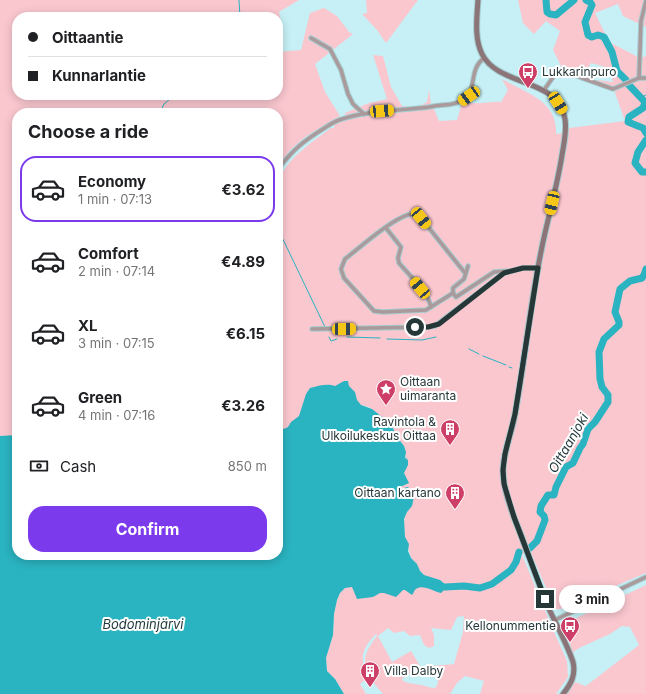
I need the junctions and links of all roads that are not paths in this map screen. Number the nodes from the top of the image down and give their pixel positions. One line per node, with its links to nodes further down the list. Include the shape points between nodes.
1 (478, 0): 4 (main road, via 477,32)
2 (646, 2): 5 (street, via 641,21)
3 (311, 38): 8 (street, via 333,53 353,104)
4 (484, 58): 7 (main road, via 505,74); 8 (street, via 475,69 469,96 458,103)
5 (639, 78): 6 (street); 7 (street, via 613,89 561,71 556,73)
6 (646, 78)
7 (544, 90): 12 (main road, via 563,110 566,128)
8 (364, 114): 9 (street, via 338,120 307,139)
9 (283, 163)
10 (386, 228): 14 (street, via 400,218 416,215); 16 (street, via 401,247 399,263 424,293); 16 (street, via 345,259 341,268 344,278 374,311 421,311)
11 (468, 266): 14 (street)
12 (538, 268): 13 (street); 19 (main road, via 515,414 503,470 504,484 514,517)
13 (508, 271): 15 (street, via 490,274 459,296 456,297); 17 (street, via 435,326)
14 (465, 274): 15 (street, via 464,279 453,288)
15 (453, 293): 16 (street)
16 (431, 307)
17 (312, 329)
18 (646, 577): 19 (street)
19 (555, 620): 20 (main road, via 574,668 572,680)
20 (563, 694)

